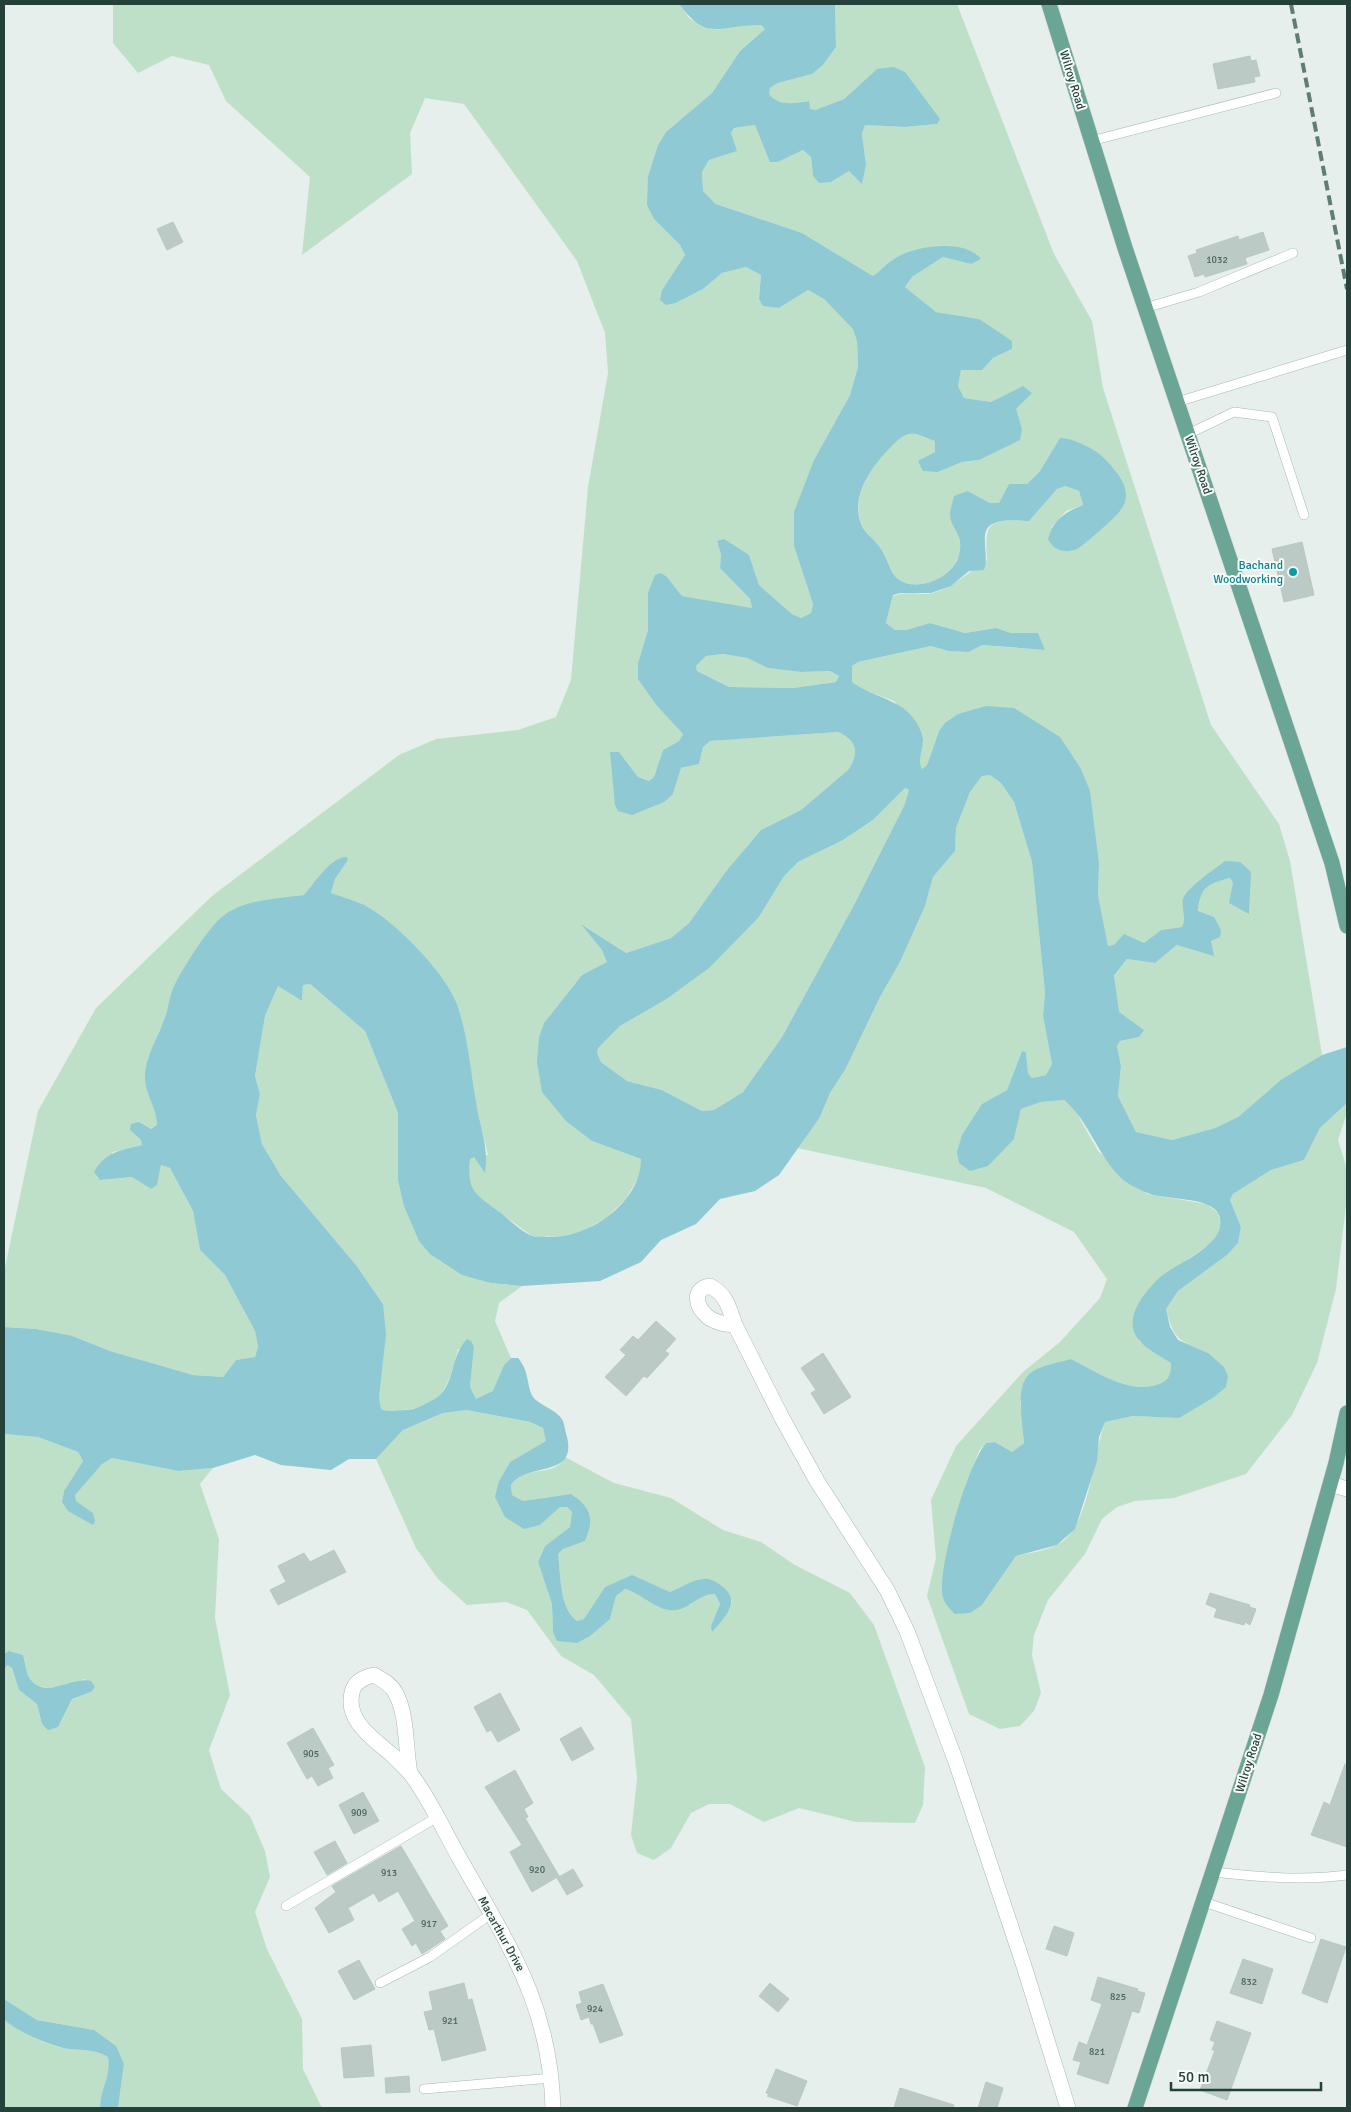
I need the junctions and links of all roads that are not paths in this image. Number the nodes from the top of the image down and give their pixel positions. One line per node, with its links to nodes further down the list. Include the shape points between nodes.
1 (1048, 4): 3 (main road, Wilroy Road)
2 (1276, 93): 3 (lane)
3 (1091, 141): 5 (main road, Wilroy Road)
4 (1293, 253): 5 (lane, via 1199,292)
5 (1145, 308): 7 (main road, Wilroy Road)
6 (1347, 350): 7 (lane)
7 (1177, 402): 8 (main road, Wilroy Road)
8 (1188, 434): 9 (lane, via 1234,412 1272,418); 10 (main road, Wilroy Road, via 1332,863)
9 (1304, 515)
10 (1346, 917)
11 (735, 1324): 27 (street, via 817,1481 887,1590 907,1631 956,1762)
12 (1347, 1413): 13 (main road, Wilroy Road)
13 (1330, 1484): 14 (street); 17 (main road, Wilroy Road, via 1271,1695)
14 (1347, 1489)
15 (410, 1773): 15 (street, Macarthur Drive, via 395,1692 374,1675 367,1676 354,1687 351,1697 353,1713 372,1740); 16 (street, Macarthur Drive)
16 (436, 1818): 20 (lane); 21 (street, Macarthur Drive)
17 (1213, 1872): 18 (lane, via 1273,1878 1320,1878); 19 (main road, Wilroy Road)
18 (1347, 1874)
19 (1204, 1902): 22 (lane); 28 (main road, Wilroy Road)
20 (286, 1906)
21 (491, 1914): 23 (lane, via 430,1957); 24 (street, Macarthur Drive, via 534,1998)
22 (1311, 1938)
23 (380, 1983)
24 (552, 2078): 25 (lane); 26 (street, Macarthur Drive)
25 (424, 2089)
26 (554, 2108)
27 (1068, 2108)
28 (1135, 2108)

